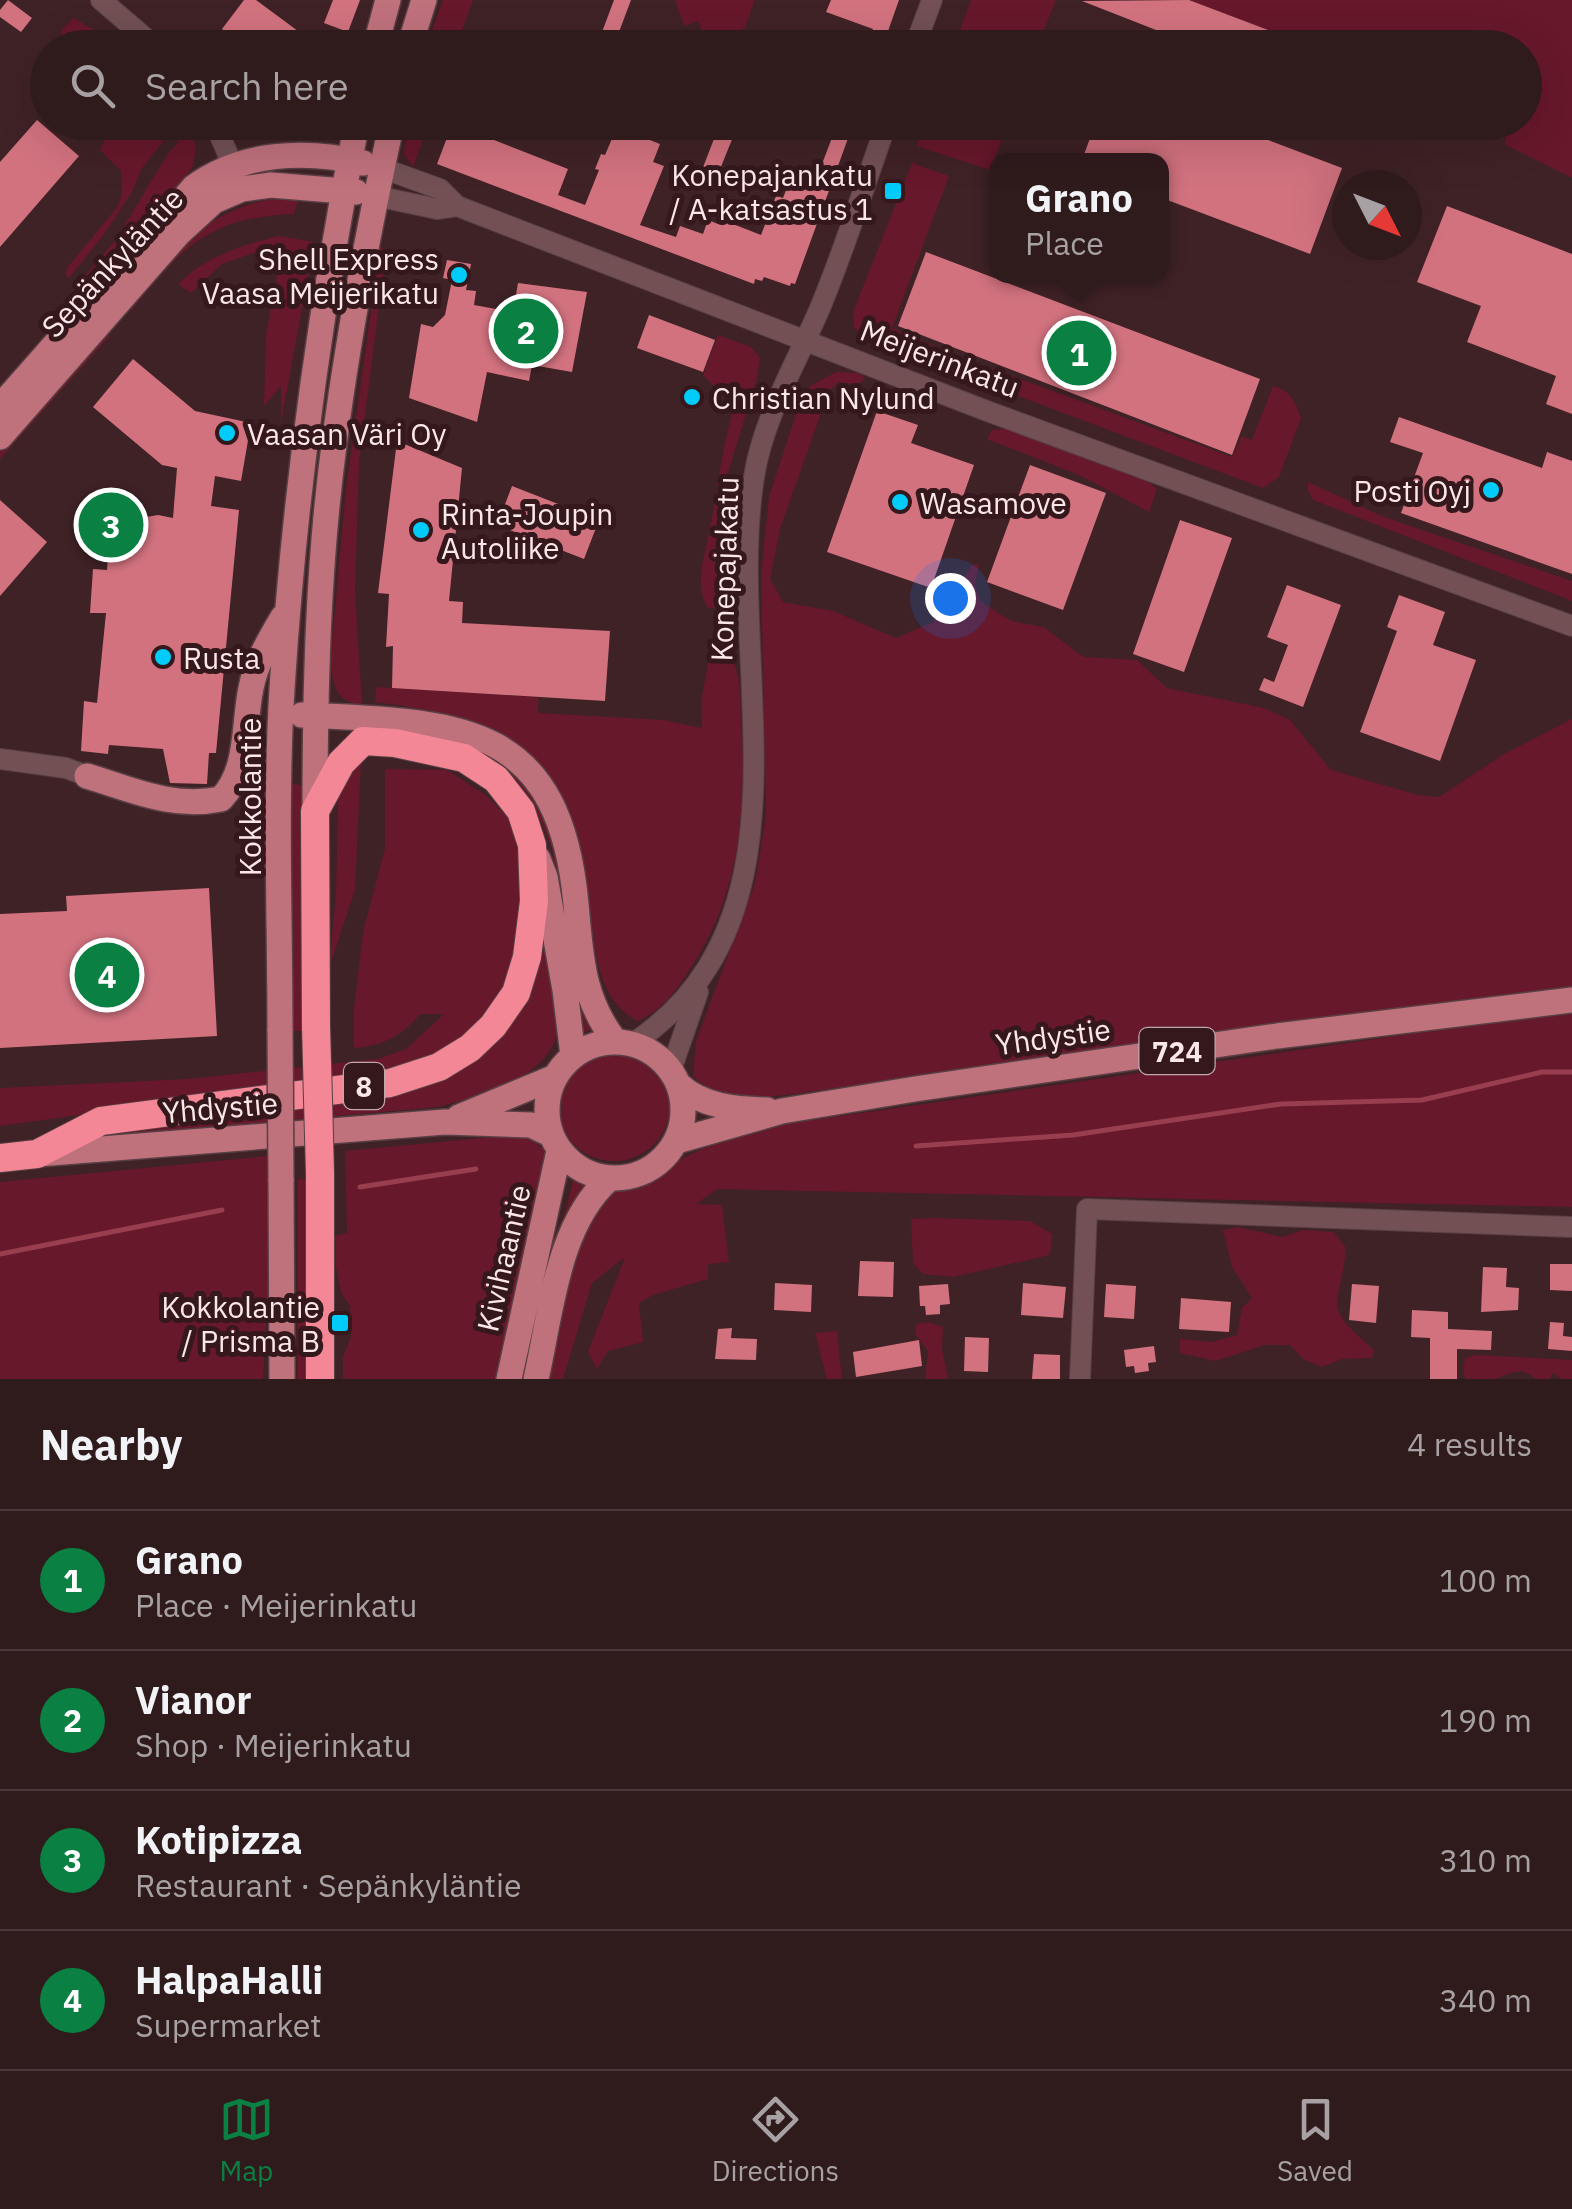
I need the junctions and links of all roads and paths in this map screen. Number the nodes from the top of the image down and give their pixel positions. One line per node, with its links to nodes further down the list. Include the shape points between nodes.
1 (101, 0): 5 (street)
2 (388, 0): 6 (main road)
3 (424, 0): 7 (main road)
4 (932, 0): 8 (street)
5 (137, 30)
6 (379, 30)
7 (415, 30)
8 (921, 30)
9 (222, 140): 15 (street)
10 (354, 140): 13 (main road)
11 (388, 140): 14 (main road, 8)
12 (880, 140): 19 (street, Konepajakatu)
13 (350, 160): 14 (main road, Meijerinkatu); 15 (main road, Meijerinkatu, via 294,155); 16 (main road, Kokkolantie)
14 (382, 168): 17 (main road, 8); 18 (street, Meijerinkatu, via 440,189)
15 (238, 176): 16 (main road, Meijerinkatu); 20 (main road, Sepänkyläntie, via 213,172 194,187); 21 (main road, Sepänkyläntie, via 179,233)
16 (344, 190): 17 (main road, Meijerinkatu); 22 (main road, Kokkolantie, via 307,414)
17 (376, 196): 18 (street, Meijerinkatu, via 437,209); 25 (main road, 8, via 334,439)
18 (457, 206): 19 (street, Meijerinkatu)
19 (806, 341): 23 (street, Meijerinkatu); 31 (street, Konepajakatu, via 754,478 754,807 740,899)
20 (0, 407)
21 (0, 438)
22 (288, 608): 24 (main road, Kokkolantie); 28 (main road, via 251,685 239,774 221,799 190,804)
23 (1572, 626)
24 (281, 725): 25 (main road); 45 (main road, Kokkolantie, bridge)
25 (316, 727): 26 (main road); 29 (main road, 8); 33 (main road, via 444,725 489,740 539,782 566,838 587,989 598,1018)
26 (364, 741): 29 (highway, 8, via 342,762); 30 (highway, 8, via 445,752 482,768 521,810)
27 (0, 759): 28 (street)
28 (87, 776)
29 (315, 811): 48 (highway, 8, bridge)
30 (532, 845): 34 (main road, via 545,876); 41 (highway, 8, via 527,957 516,993 470,1048 390,1083 101,1121)
31 (705, 972): 33 (street, Konepajakatu, via 675,1011); 36 (street, Konepajakatu)
32 (1572, 1000): 37 (main road, Yhdystie / 724, via 1278,1036)
33 (624, 1042): 34 (main road, via 593,1045); 36 (main road, via 647,1049)
34 (573, 1056): 35 (main road)
35 (554, 1077): 38 (main road, Yhdystie); 40 (main road, via 546,1102)
36 (675, 1078): 37 (main road, Yhdystie / 724, via 690,1095 715,1105); 39 (main road, via 684,1113)
37 (782, 1111): 39 (main road, Yhdystie / 724)
38 (445, 1122): 40 (main road, Yhdystie, via 531,1124); 41 (main road, Yhdystie)
39 (677, 1140): 43 (main road, via 656,1166)
40 (555, 1142): 43 (main road, via 573,1165); 49 (main road, Kivihaantie)
41 (37, 1154): 42 (highway, Yhdystie / 8)
42 (0, 1158)
43 (609, 1179): 50 (main road, Kivihaantie, via 590,1196 576,1224)
44 (1572, 1227): 51 (street, via 1087,1209)
45 (282, 1349): 46 (main road); 47 (main road, Kokkolantie)
46 (271, 1379)
47 (282, 1379)
48 (320, 1379)
49 (510, 1379)
50 (536, 1379)
51 (1080, 1379)

